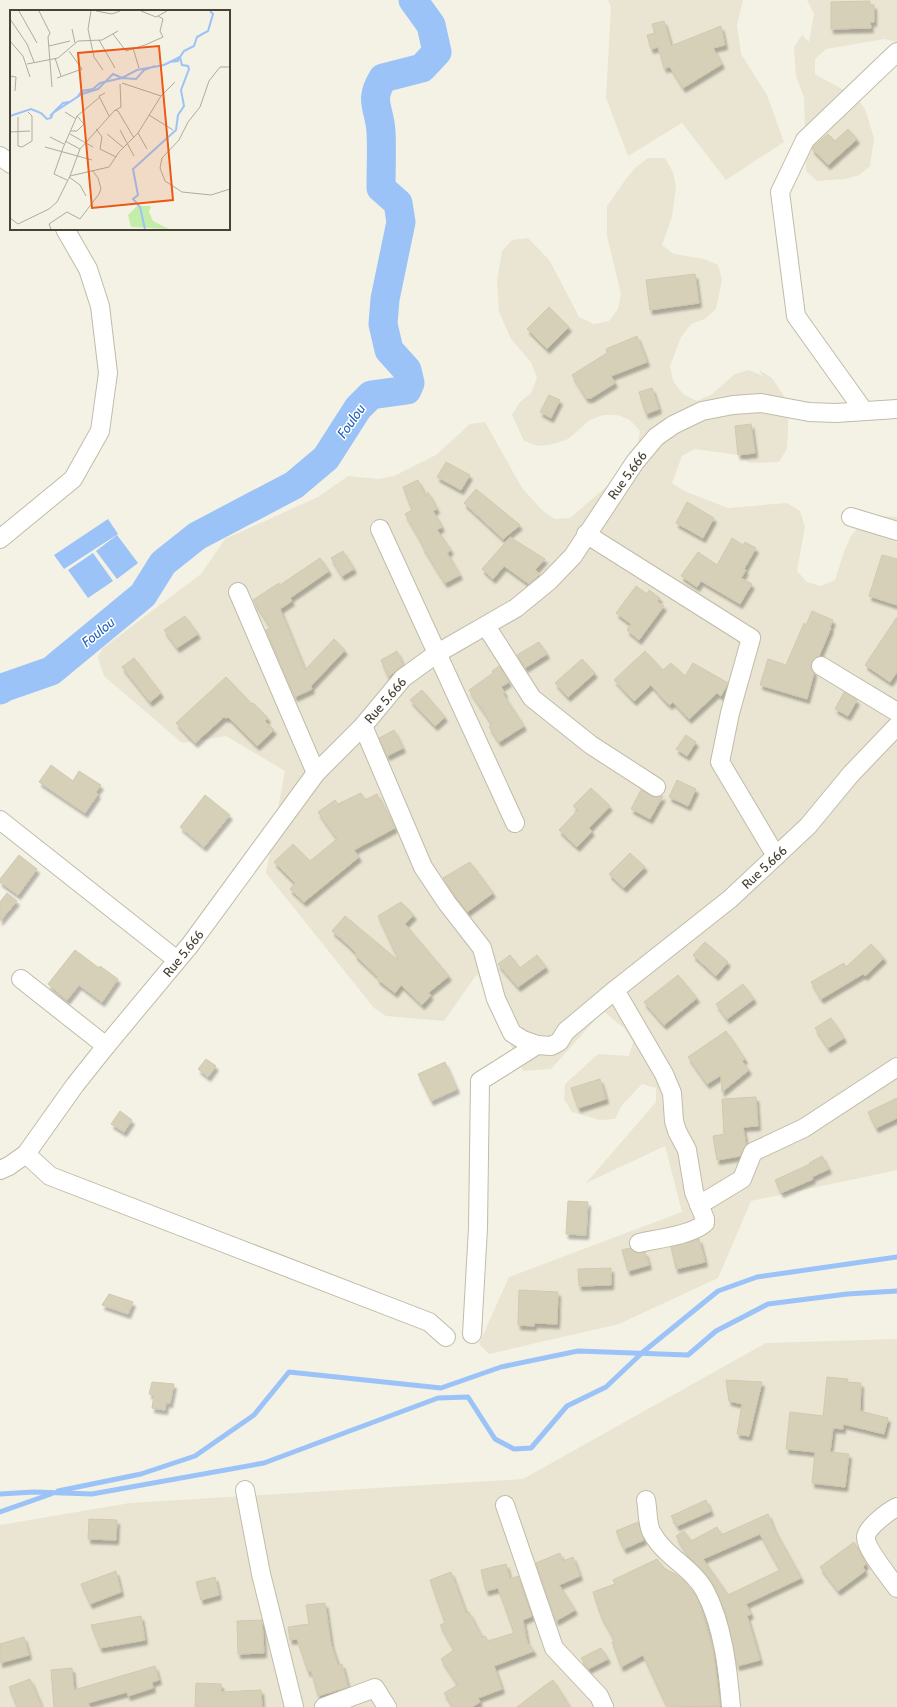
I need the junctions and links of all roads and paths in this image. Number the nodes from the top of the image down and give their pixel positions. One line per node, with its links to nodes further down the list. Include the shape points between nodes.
1 (897, 52): 6 (street, via 805,140 780,192 796,316)
2 (0, 156): 3 (street)
3 (10, 163)
4 (66, 230): 11 (street, via 88,269 100,306 108,373 100,431 73,479)
5 (897, 409): 6 (street, Rue 5.666)
6 (864, 411): 10 (street, Rue 5.666, via 809,412 761,403 702,411 673,425 656,437 635,462)
7 (851, 517): 9 (street)
8 (380, 529): 14 (street)
9 (897, 531)
10 (586, 534): 13 (street, Rue 5.666, via 573,556 549,581 516,608); 23 (street, via 751,638 730,713 720,762)
11 (0, 539)
12 (238, 592): 19 (street)
13 (486, 626): 14 (street, Rue 5.666); 20 (street, via 532,698 591,745)
14 (436, 654): 17 (street, Rue 5.666, via 403,678); 22 (street)
15 (821, 666): 16 (street)
16 (897, 712)
17 (363, 726): 19 (street, Rue 5.666); 28 (street, via 423,867 482,948 496,999 509,1028 523,1040)
18 (897, 726): 23 (street, Rue 5.666, via 851,774 808,826)
19 (316, 773): 24 (street, Rue 5.666)
20 (656, 787)
21 (0, 820): 24 (street)
22 (515, 823)
23 (776, 856): 26 (street, Rue 5.666, via 730,899)
24 (177, 960): 27 (street, Rue 5.666)
25 (21, 979): 27 (street)
26 (615, 990): 28 (street, Rue 5.666, via 566,1031 559,1042 551,1046); 32 (street, via 672,1092 674,1121 687,1150 691,1180)
27 (106, 1046): 30 (street, Rue 5.666)
28 (537, 1046): 34 (street, via 480,1081 478,1228)
29 (897, 1067): 32 (street, via 804,1128 753,1152 742,1179)
30 (26, 1154): 31 (street, Rue 5.666); 35 (street, via 50,1176 429,1322)
31 (0, 1170)
32 (699, 1205): 33 (street, via 705,1219 700,1227)
33 (639, 1243)
34 (472, 1334)
35 (446, 1337)
36 (245, 1490): 41 (street, via 260,1574)
37 (646, 1500): 45 (street, via 651,1532 661,1545 694,1575 705,1592 724,1650)
38 (505, 1505): 44 (street, via 554,1648 599,1696)
39 (897, 1507): 40 (street, via 869,1529 866,1537 868,1546)
40 (897, 1588)
41 (294, 1707)
42 (324, 1707): 43 (street, via 375,1688)
43 (387, 1707)
44 (604, 1707)
45 (731, 1707)

